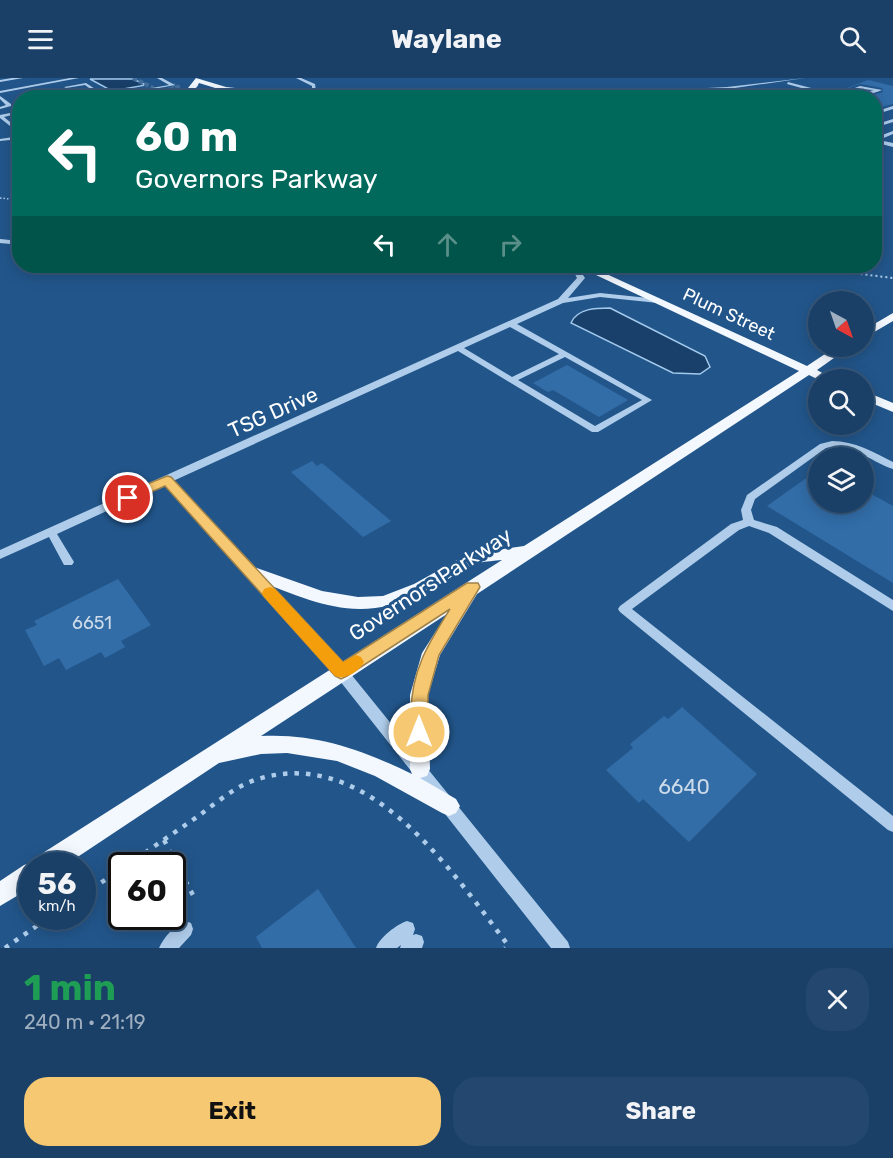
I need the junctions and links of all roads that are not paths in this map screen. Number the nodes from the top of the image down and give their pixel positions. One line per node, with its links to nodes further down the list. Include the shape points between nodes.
1 (21, 78): 8 (street)
2 (77, 78): 6 (street)
3 (159, 78): 13 (street, via 173,85)
4 (298, 78): 16 (street, via 315,85)
5 (803, 78): 9 (street)
6 (69, 79): 22 (street)
7 (193, 79): 14 (main road); 15 (main road)
8 (0, 81)
9 (782, 81): 11 (street); 19 (street)
10 (61, 88): 12 (street, via 86,84)
11 (720, 89): 17 (street); 18 (street)
12 (95, 90)
13 (146, 90)
14 (217, 90)
15 (238, 90)
16 (314, 90)
17 (687, 90)
18 (723, 90)
19 (816, 90)
20 (851, 90): 21 (street, via 862,86)
21 (880, 90)
22 (0, 92)
23 (0, 97): 24 (street, via 9,105)
24 (0, 108)
25 (0, 116): 26 (street)
26 (12, 127)
27 (578, 273): 29 (street, TSG Drive, via 580,278)
28 (597, 273): 30 (main road, Plum Street)
29 (561, 301): 30 (street, TSG Drive, via 600,295); 32 (street, TSG Drive)
30 (658, 301): 38 (main road, Plum Street)
31 (893, 316): 33 (main road)
32 (511, 324): 34 (street, TSG Drive); 35 (street)
33 (874, 328)
34 (459, 348): 40 (street); 44 (street, TSG Drive)
35 (565, 354): 40 (street); 40 (street, via 648,400 594,430)
36 (829, 357): 37 (main road, Governors Parkway)
37 (811, 369)
38 (808, 370)
39 (808, 371): 47 (main road, Governors Parkway)
40 (512, 380)
41 (874, 399): 42 (main road)
42 (893, 408)
43 (893, 466): 45 (street, via 850,445 823,446 751,497 746,510)
44 (167, 480): 46 (street, TSG Drive); 50 (street)
45 (749, 522): 52 (street, via 773,530); 57 (street, via 735,527 624,609)
46 (51, 532): 48 (street, TSG Drive); 49 (street)
47 (528, 551): 50 (main road, via 474,558 420,588 384,602 358,604 321,597); 51 (main road, Governors Parkway)
48 (0, 555)
49 (68, 562)
50 (251, 572): 53 (street)
51 (472, 587): 53 (main road, Governors Parkway); 55 (main road, via 431,653 419,695)
52 (893, 606)
53 (341, 672): 54 (main road, Governors Parkway); 55 (street)
54 (207, 759): 56 (main road, via 260,745 302,744 346,753); 58 (main road, Governors Parkway)
55 (420, 769): 56 (street)
56 (449, 806): 65 (street)
57 (893, 825)
58 (64, 852)
59 (18, 882): 60 (main road)
60 (0, 894)
61 (184, 930): 63 (street)
62 (410, 940): 64 (street)
63 (167, 948)
64 (384, 948)
65 (562, 948)

